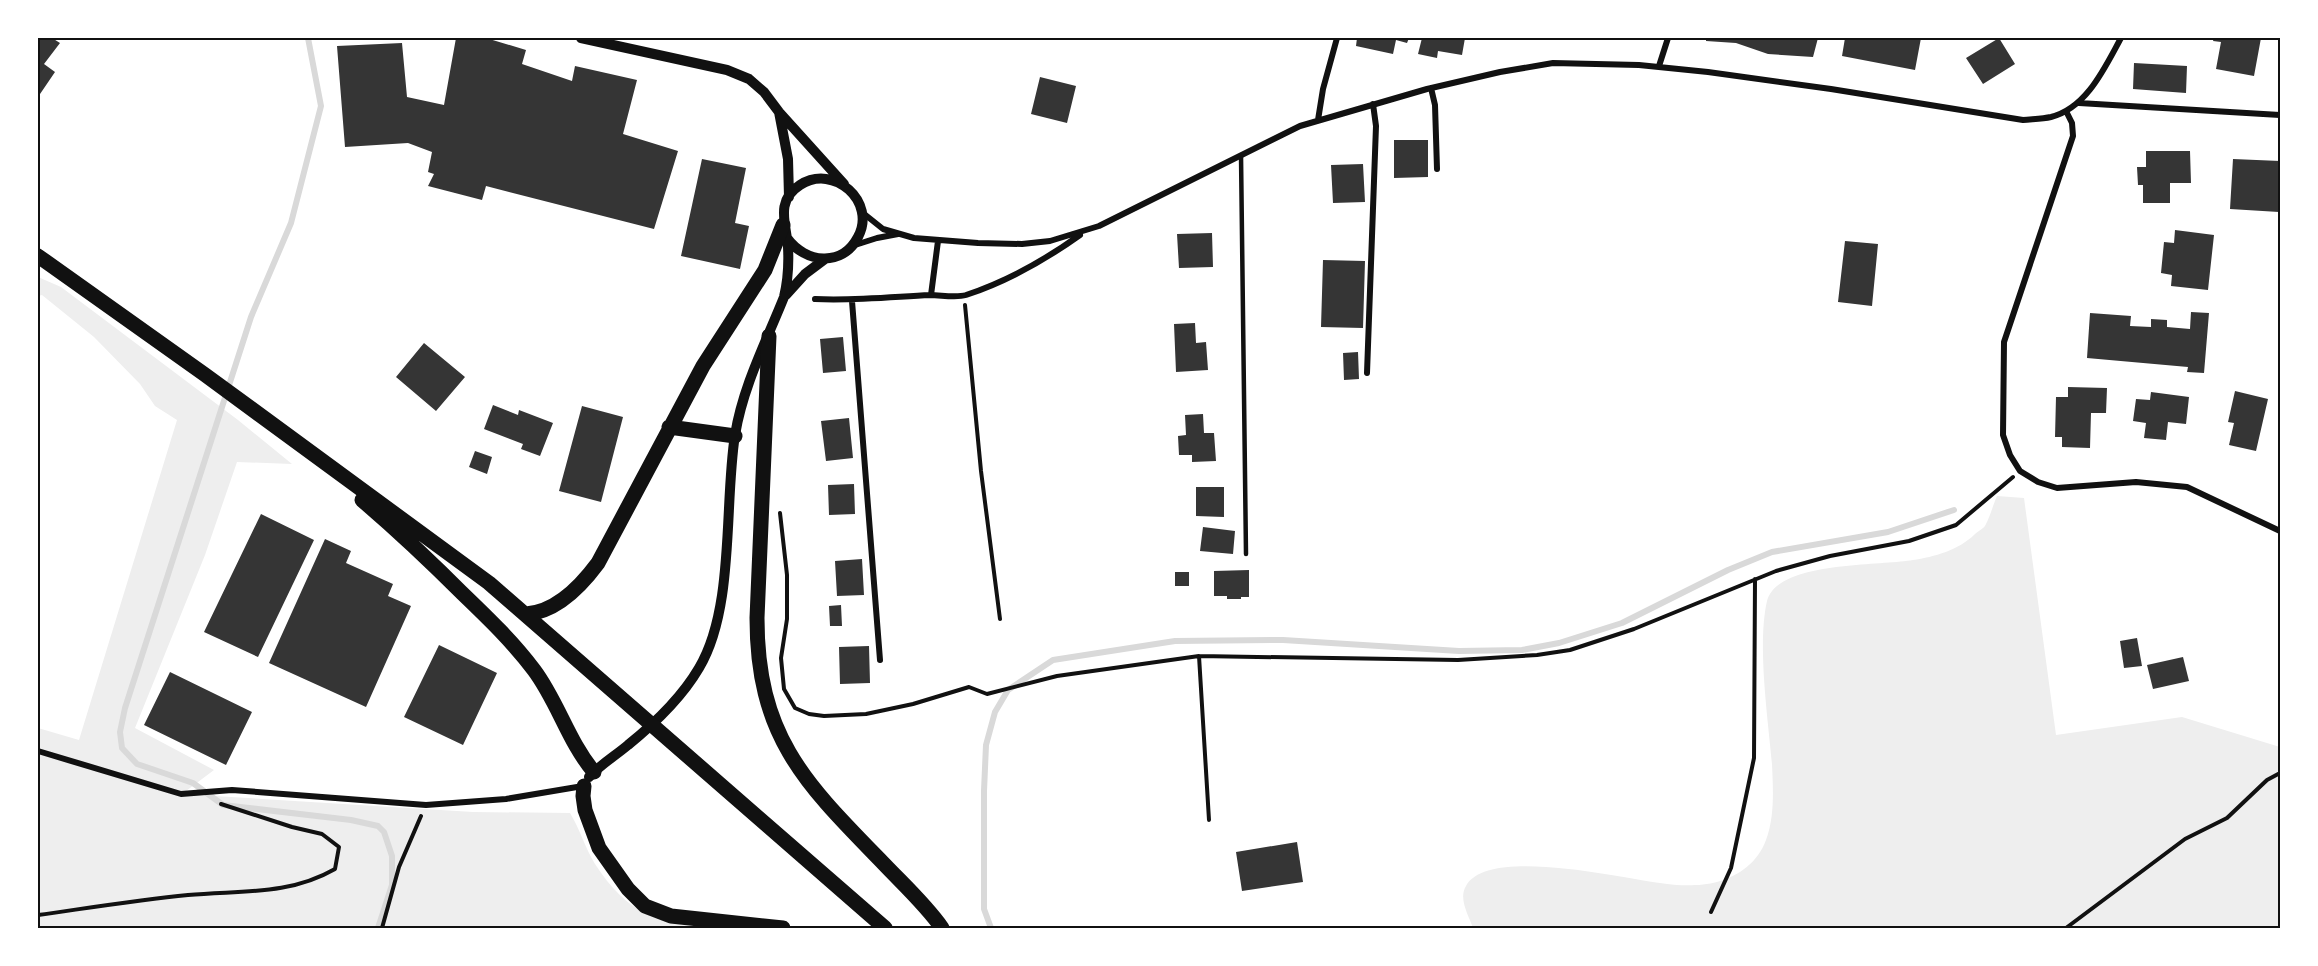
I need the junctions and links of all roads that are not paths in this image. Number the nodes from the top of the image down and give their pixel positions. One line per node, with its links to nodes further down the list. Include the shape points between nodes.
1 (581, 38): 10 (street, via 728,70 749,79)
2 (1337, 38): 12 (street)
3 (1668, 38): 5 (street)
4 (2121, 38): 7 (street)
5 (1659, 66): 6 (street, via 1540,64); 9 (street, via 2023,120 2052,117)
6 (1431, 88): 8 (street); 14 (street)
7 (2079, 103): 9 (street); 11 (street)
8 (1374, 104): 12 (street); 30 (street)
9 (2066, 111): 34 (street, via 2073,136 2004,342 2003,435 2010,454 2020,471 2057,488 2136,482 2187,487)
10 (779, 112): 15 (street); 16 (street, via 788,159)
11 (2280, 115)
12 (1318, 120): 13 (street)
13 (1241, 154): 18 (street); 35 (lane)
14 (1437, 169)
15 (846, 186): 16 (street, via 816,179 801,185); 17 (street)
16 (789, 197): 19 (street, via 783,210)
17 (862, 212): 20 (street, via 878,226); 22 (street, via 861,231)
18 (1088, 230): 21 (street, via 1022,244); 25 (street, via 1017,274 964,296)
19 (785, 231): 24 (street, via 802,253); 26 (street, via 789,270); 32 (main road)
20 (898, 234): 21 (street); 22 (street)
21 (938, 241): 25 (street)
22 (851, 247): 24 (street)
23 (38, 256): 31 (main road)
24 (825, 259): 26 (street)
25 (931, 295): 28 (street)
26 (784, 297): 29 (street)
27 (815, 299): 28 (street)
28 (852, 301): 37 (street)
29 (769, 336): 33 (street, via 748,385); 43 (main road, via 757,618 765,696 786,748 808,783)
30 (1367, 373)
31 (271, 422): 36 (main road); 39 (main road, via 409,540 509,640 542,682 576,749)
32 (669, 427): 33 (main road); 36 (main road, via 592,571 564,599)
33 (735, 436): 39 (street, via 723,587 706,656 667,708 636,739)
34 (2280, 531)
35 (1246, 554)
36 (526, 614): 42 (main road)
37 (880, 660)
38 (38, 751): 40 (street, via 181,794 232,790 426,805 506,799)
39 (594, 771): 40 (street)
40 (584, 786): 41 (main road, via 585,810 599,848 645,906 671,916)
41 (783, 928)
42 (885, 928)
43 (942, 928)

